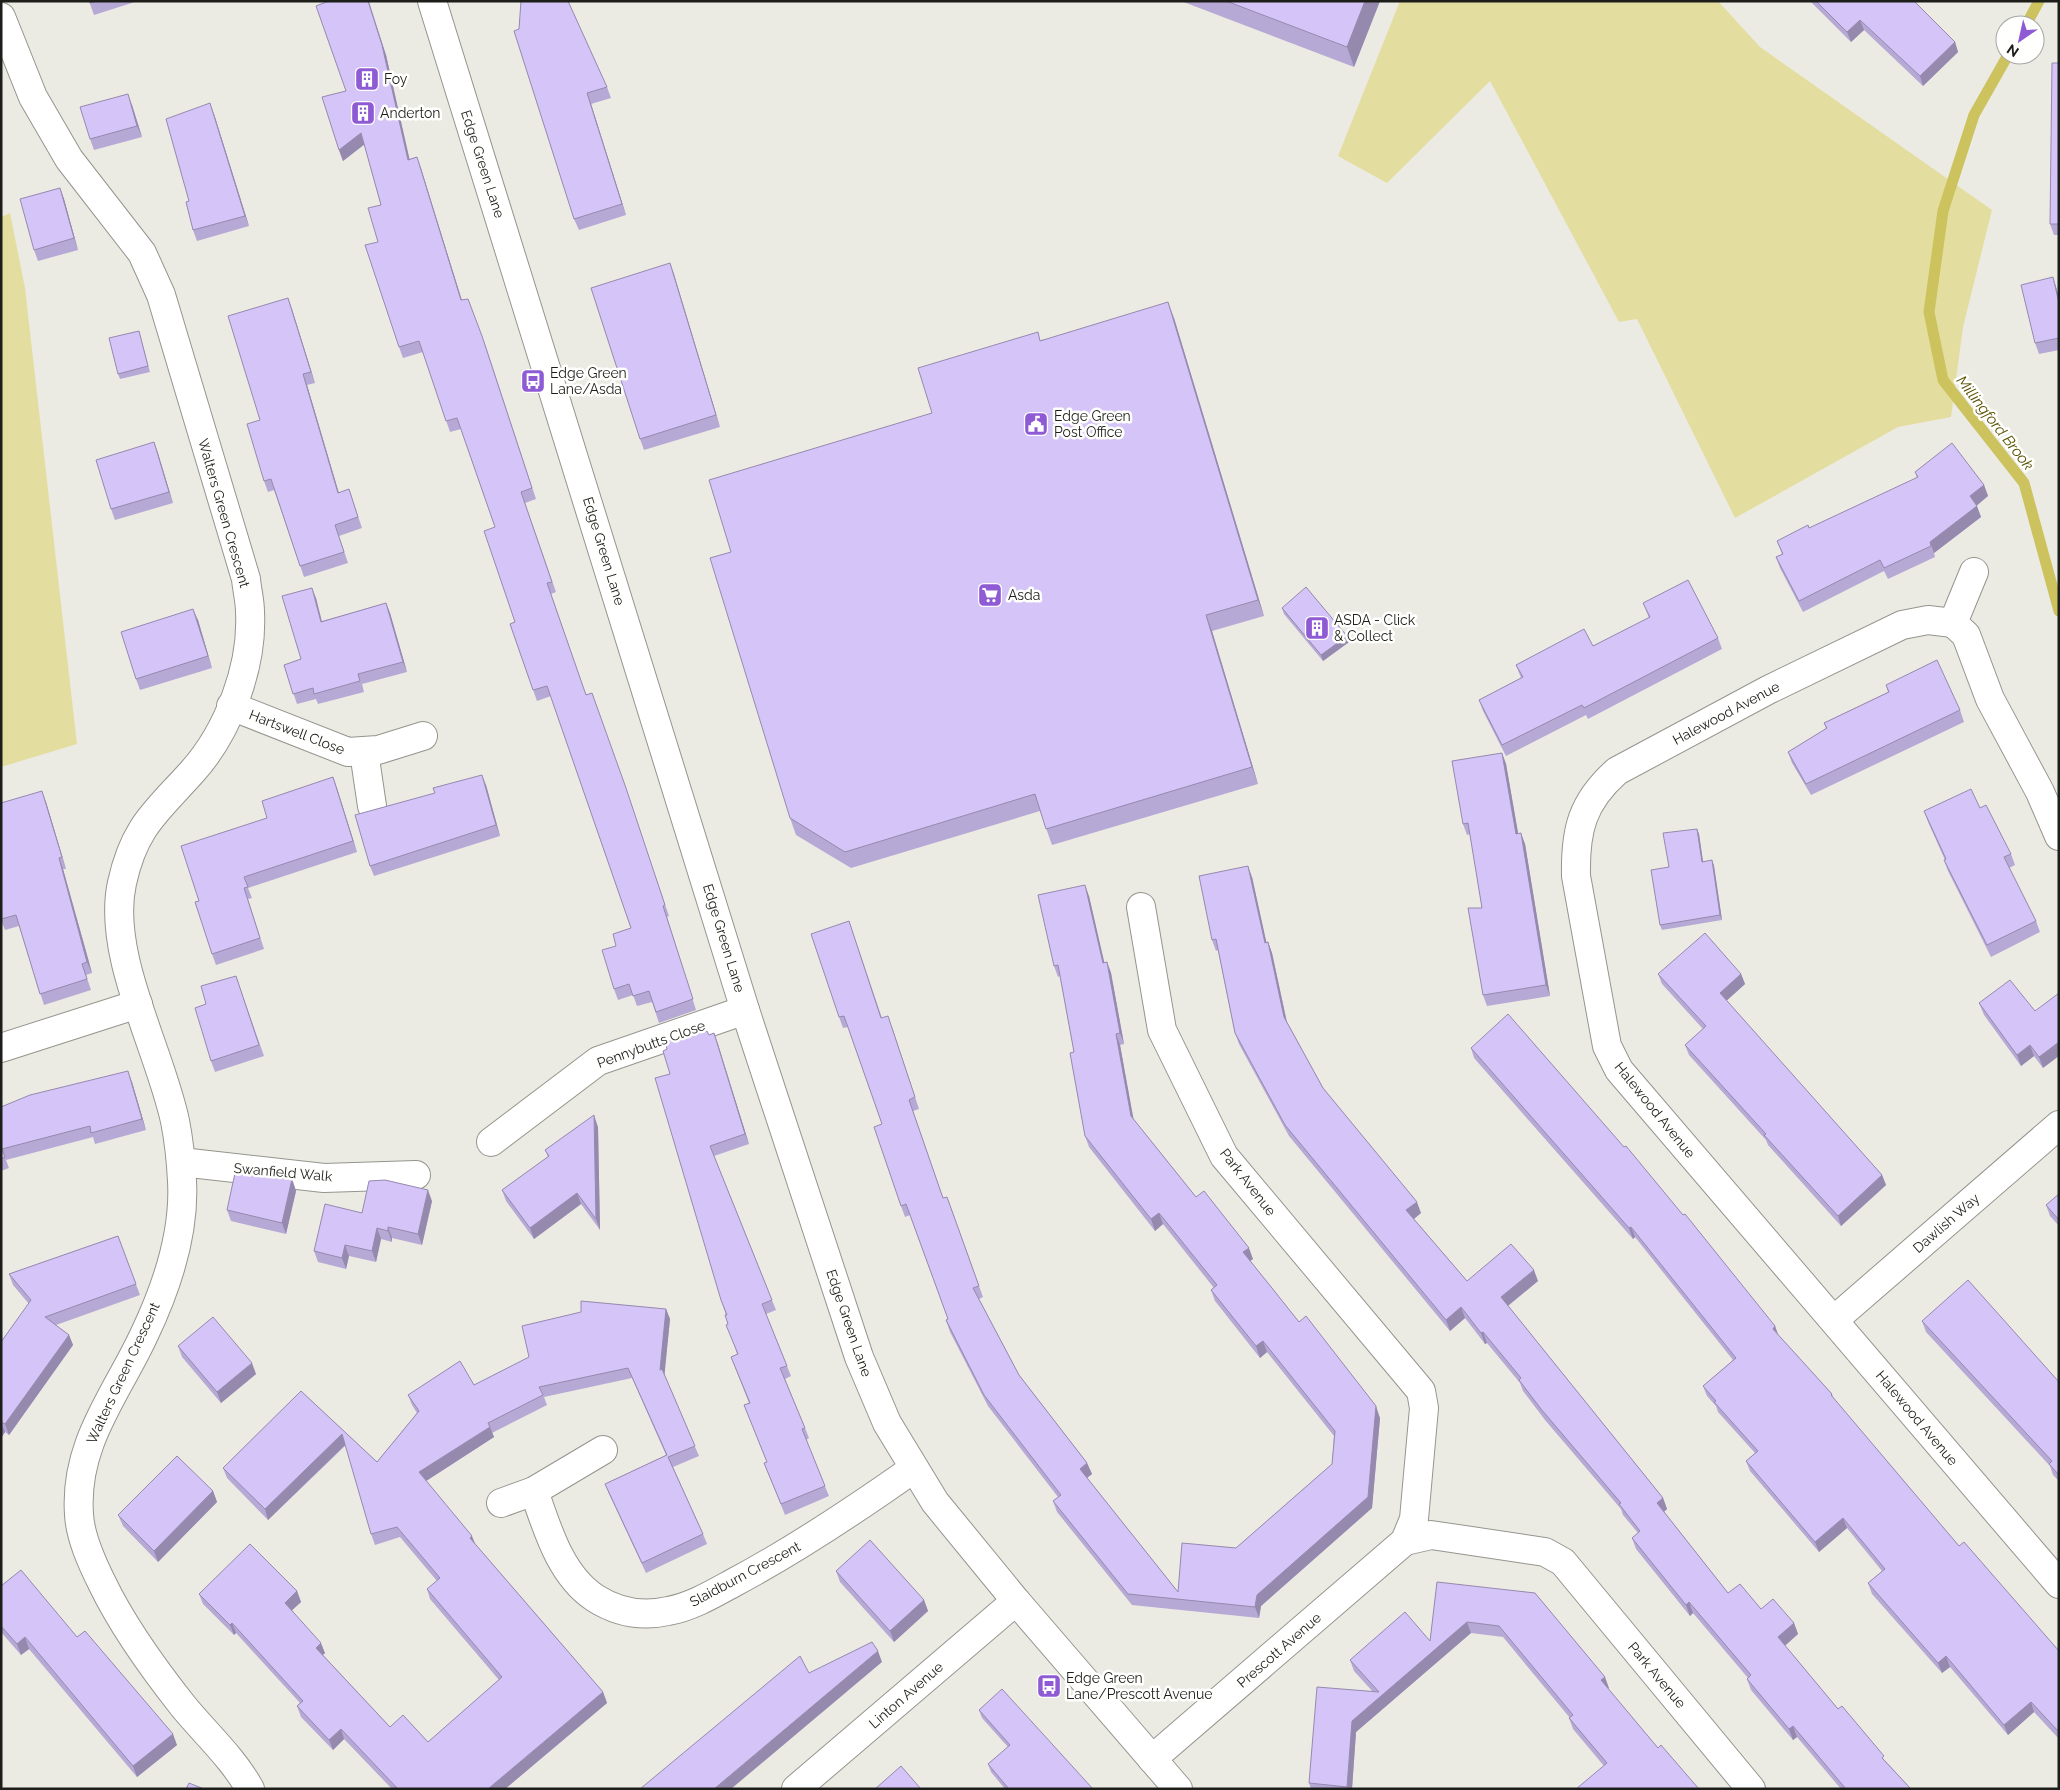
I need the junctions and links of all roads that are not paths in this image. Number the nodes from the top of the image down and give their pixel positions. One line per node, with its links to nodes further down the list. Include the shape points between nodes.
1 (432, 1): 12 (street, Edge Green Lane)
2 (3, 27): 5 (street, Walters Green Crescent, via 33,97 69,159 142,253 161,295 246,579 251,614 247,656)
3 (1974, 572): 4 (street)
4 (1953, 623): 9 (street, via 1966,635 1990,699 2040,792); 18 (street, Halewood Avenue, via 1928,620 1902,625 1768,690 1617,771 1589,800 1578,832 1576,876 1607,1046 1619,1070)
5 (231, 706): 7 (street, Hartswell Close, via 348,752); 11 (street, Walters Green Crescent, via 219,734 194,770 142,827 121,884 120,941)
6 (423, 736): 7 (street, Hartswell Close)
7 (364, 752): 8 (street, Hartswell Close)
8 (372, 806)
9 (2059, 836)
10 (1141, 907): 19 (street, Park Avenue, via 1162,1030 1224,1156)
11 (138, 1004): 13 (street); 16 (street, Walters Green Crescent, via 175,1121)
12 (745, 1010): 15 (street, Pennybutts Close, via 598,1061); 21 (street, Edge Green Lane, via 859,1356 887,1423)
13 (1, 1048)
14 (2059, 1125): 18 (street, Dawlish Way)
15 (491, 1142)
16 (181, 1162): 17 (street, Swanfield Walk, via 324,1178); 29 (street, Walters Green Crescent, via 181,1216 171,1264 144,1334 94,1427 85,1454 78,1516 102,1583 127,1627 178,1699 243,1775)
17 (416, 1175)
18 (1834, 1320): 26 (street, Halewood Avenue)
19 (1421, 1391): 24 (street, Prescott Avenue, via 1424,1408 1414,1520)
20 (603, 1450): 22 (street)
21 (913, 1469): 22 (street, Slaidburn Crescent, via 828,1529 744,1577 699,1601 669,1611 646,1614 623,1611 594,1598 572,1576 550,1538); 27 (street, Edge Green Lane, via 935,1502)
22 (534, 1491): 23 (street)
23 (501, 1503)
24 (1405, 1541): 25 (street, Prescott Avenue, via 1431,1535 1544,1552); 28 (street, Prescott Avenue)
25 (1563, 1562): 32 (street, Park Avenue)
26 (2059, 1584)
27 (1016, 1600): 28 (street, Edge Green Lane); 30 (street, Linton Avenue)
28 (1152, 1759): 31 (street, Edge Green Lane)
29 (250, 1789)
30 (796, 1789)
31 (1178, 1789)
32 (1751, 1789)

